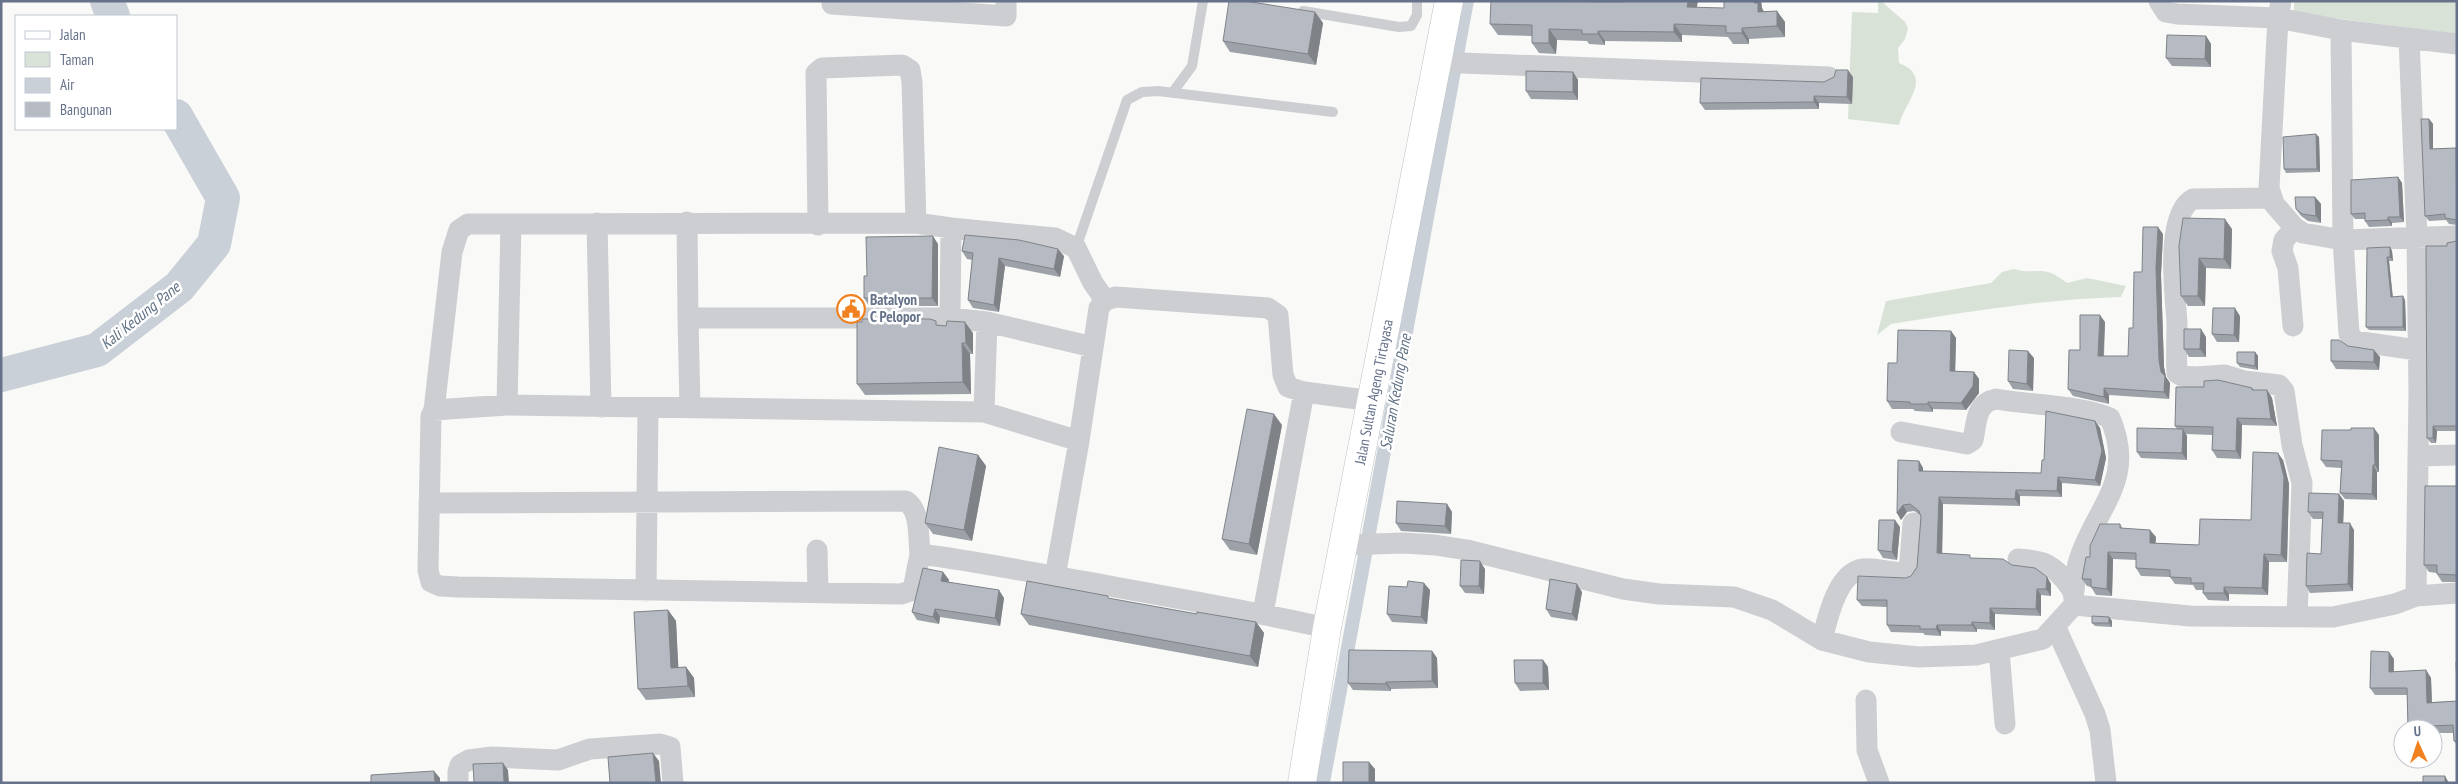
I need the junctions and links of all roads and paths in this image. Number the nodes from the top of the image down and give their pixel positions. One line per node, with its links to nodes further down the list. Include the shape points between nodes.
1 (832, 1): 7 (street, via 832,4)
2 (1006, 1): 7 (street, via 1006,16)
3 (1204, 1): 16 (lane, via 1192,66)
4 (1417, 1): 9 (lane, via 1411,26 1400,27)
5 (1449, 1): 14 (main road, Jalan Sultan Ageng Tirtayasa)
6 (2159, 1): 8 (street, via 2166,12)
7 (918, 6)
8 (2231, 8): 10 (street)
9 (1291, 9)
10 (2280, 10): 11 (street); 18 (street, via 2269,188)
11 (2341, 30): 12 (street); 28 (street)
12 (2409, 38): 13 (street); 27 (street)
13 (2457, 44)
14 (1440, 62): 15 (street); 38 (main road, Jalan Sultan Ageng Tirtayasa)
15 (1829, 77)
16 (1173, 92): 17 (lane); 29 (lane, via 1142,92 1127,100)
17 (1333, 112)
18 (2272, 198): 25 (street); 63 (street, via 2193,199 2182,210 2176,230 2174,268 2177,373 2195,377 2226,375 2244,381 2280,385 2284,392 2302,483)
19 (687, 222): 20 (street); 23 (street); 31 (street)
20 (597, 223): 22 (street); 40 (street)
21 (916, 223): 23 (street); 23 (street, via 912,82 910,70 902,65 822,68 816,73); 24 (street)
22 (510, 224): 39 (street); 43 (street, via 468,224 459,230 448,278)
23 (818, 225)
24 (951, 228): 29 (street, via 1054,238); 32 (street)
25 (2295, 228): 28 (street, via 2303,233); 34 (street, via 2284,240 2282,251 2288,268)
26 (2457, 236): 27 (street)
27 (2417, 238): 28 (street); 36 (street)
28 (2343, 240): 36 (street, via 2351,338)
29 (1076, 248): 30 (street)
30 (1105, 300): 35 (street, via 1099,308); 37 (street, via 1116,297 1268,308 1278,315 1283,375 1288,387)
31 (688, 318): 32 (street); 42 (street)
32 (950, 318): 33 (street)
33 (987, 322): 35 (street); 44 (street)
34 (2293, 326)
35 (1094, 347): 46 (street)
36 (2417, 350): 48 (street)
37 (1304, 392): 38 (street); 62 (street)
38 (1372, 401): 52 (main road, Jalan Sultan Ageng Tirtayasa)
39 (507, 405): 40 (street); 43 (street)
40 (601, 407): 41 (street)
41 (648, 408): 42 (street); 50 (street)
42 (690, 408): 44 (street)
43 (434, 410): 49 (street, via 431,416)
44 (984, 412): 46 (street)
45 (1901, 432): 61 (street, via 1967,444 1973,440 1980,407 1985,401 1996,399 2110,418 2117,444 2115,486 2079,559)
46 (1079, 441): 56 (street)
47 (2457, 455): 48 (street)
48 (2418, 456): 60 (street)
49 (429, 503): 50 (street); 57 (street, via 428,570 432,582 440,586)
50 (648, 504): 54 (street, via 906,501 916,516); 57 (street)
51 (1913, 523): 66 (street, via 1909,572 1862,569 1850,574 1831,606)
52 (1350, 545): 64 (main road, Jalan Sultan Ageng Tirtayasa); 66 (street, via 1436,545 1623,590 1734,597 1772,610)
53 (818, 550): 58 (street)
54 (920, 554): 56 (street, via 989,562); 58 (street, via 914,590 901,594)
55 (2018, 559): 61 (street, via 2041,561 2053,567)
56 (1054, 576): 62 (street)
57 (646, 591): 58 (street)
58 (818, 593)
59 (2457, 593): 60 (street)
60 (2416, 596): 63 (street, via 2395,604 2333,616)
61 (2074, 598): 63 (street, via 2190,616); 65 (street)
62 (1263, 613): 64 (street)
63 (2297, 616)
64 (1328, 628): 72 (main road, Jalan Sultan Ageng Tirtayasa)
65 (2056, 628): 67 (street, via 2043,639); 74 (street, via 2095,714)
66 (1822, 640): 67 (street, via 1869,652 1920,658)
67 (1999, 650): 69 (street)
68 (1866, 700): 73 (street, via 1867,750)
69 (2005, 724)
70 (458, 783): 71 (street, via 460,765 478,758 558,760 590,749 660,744 670,747)
71 (673, 783)
72 (1302, 783)
73 (1879, 783)
74 (2106, 783)

